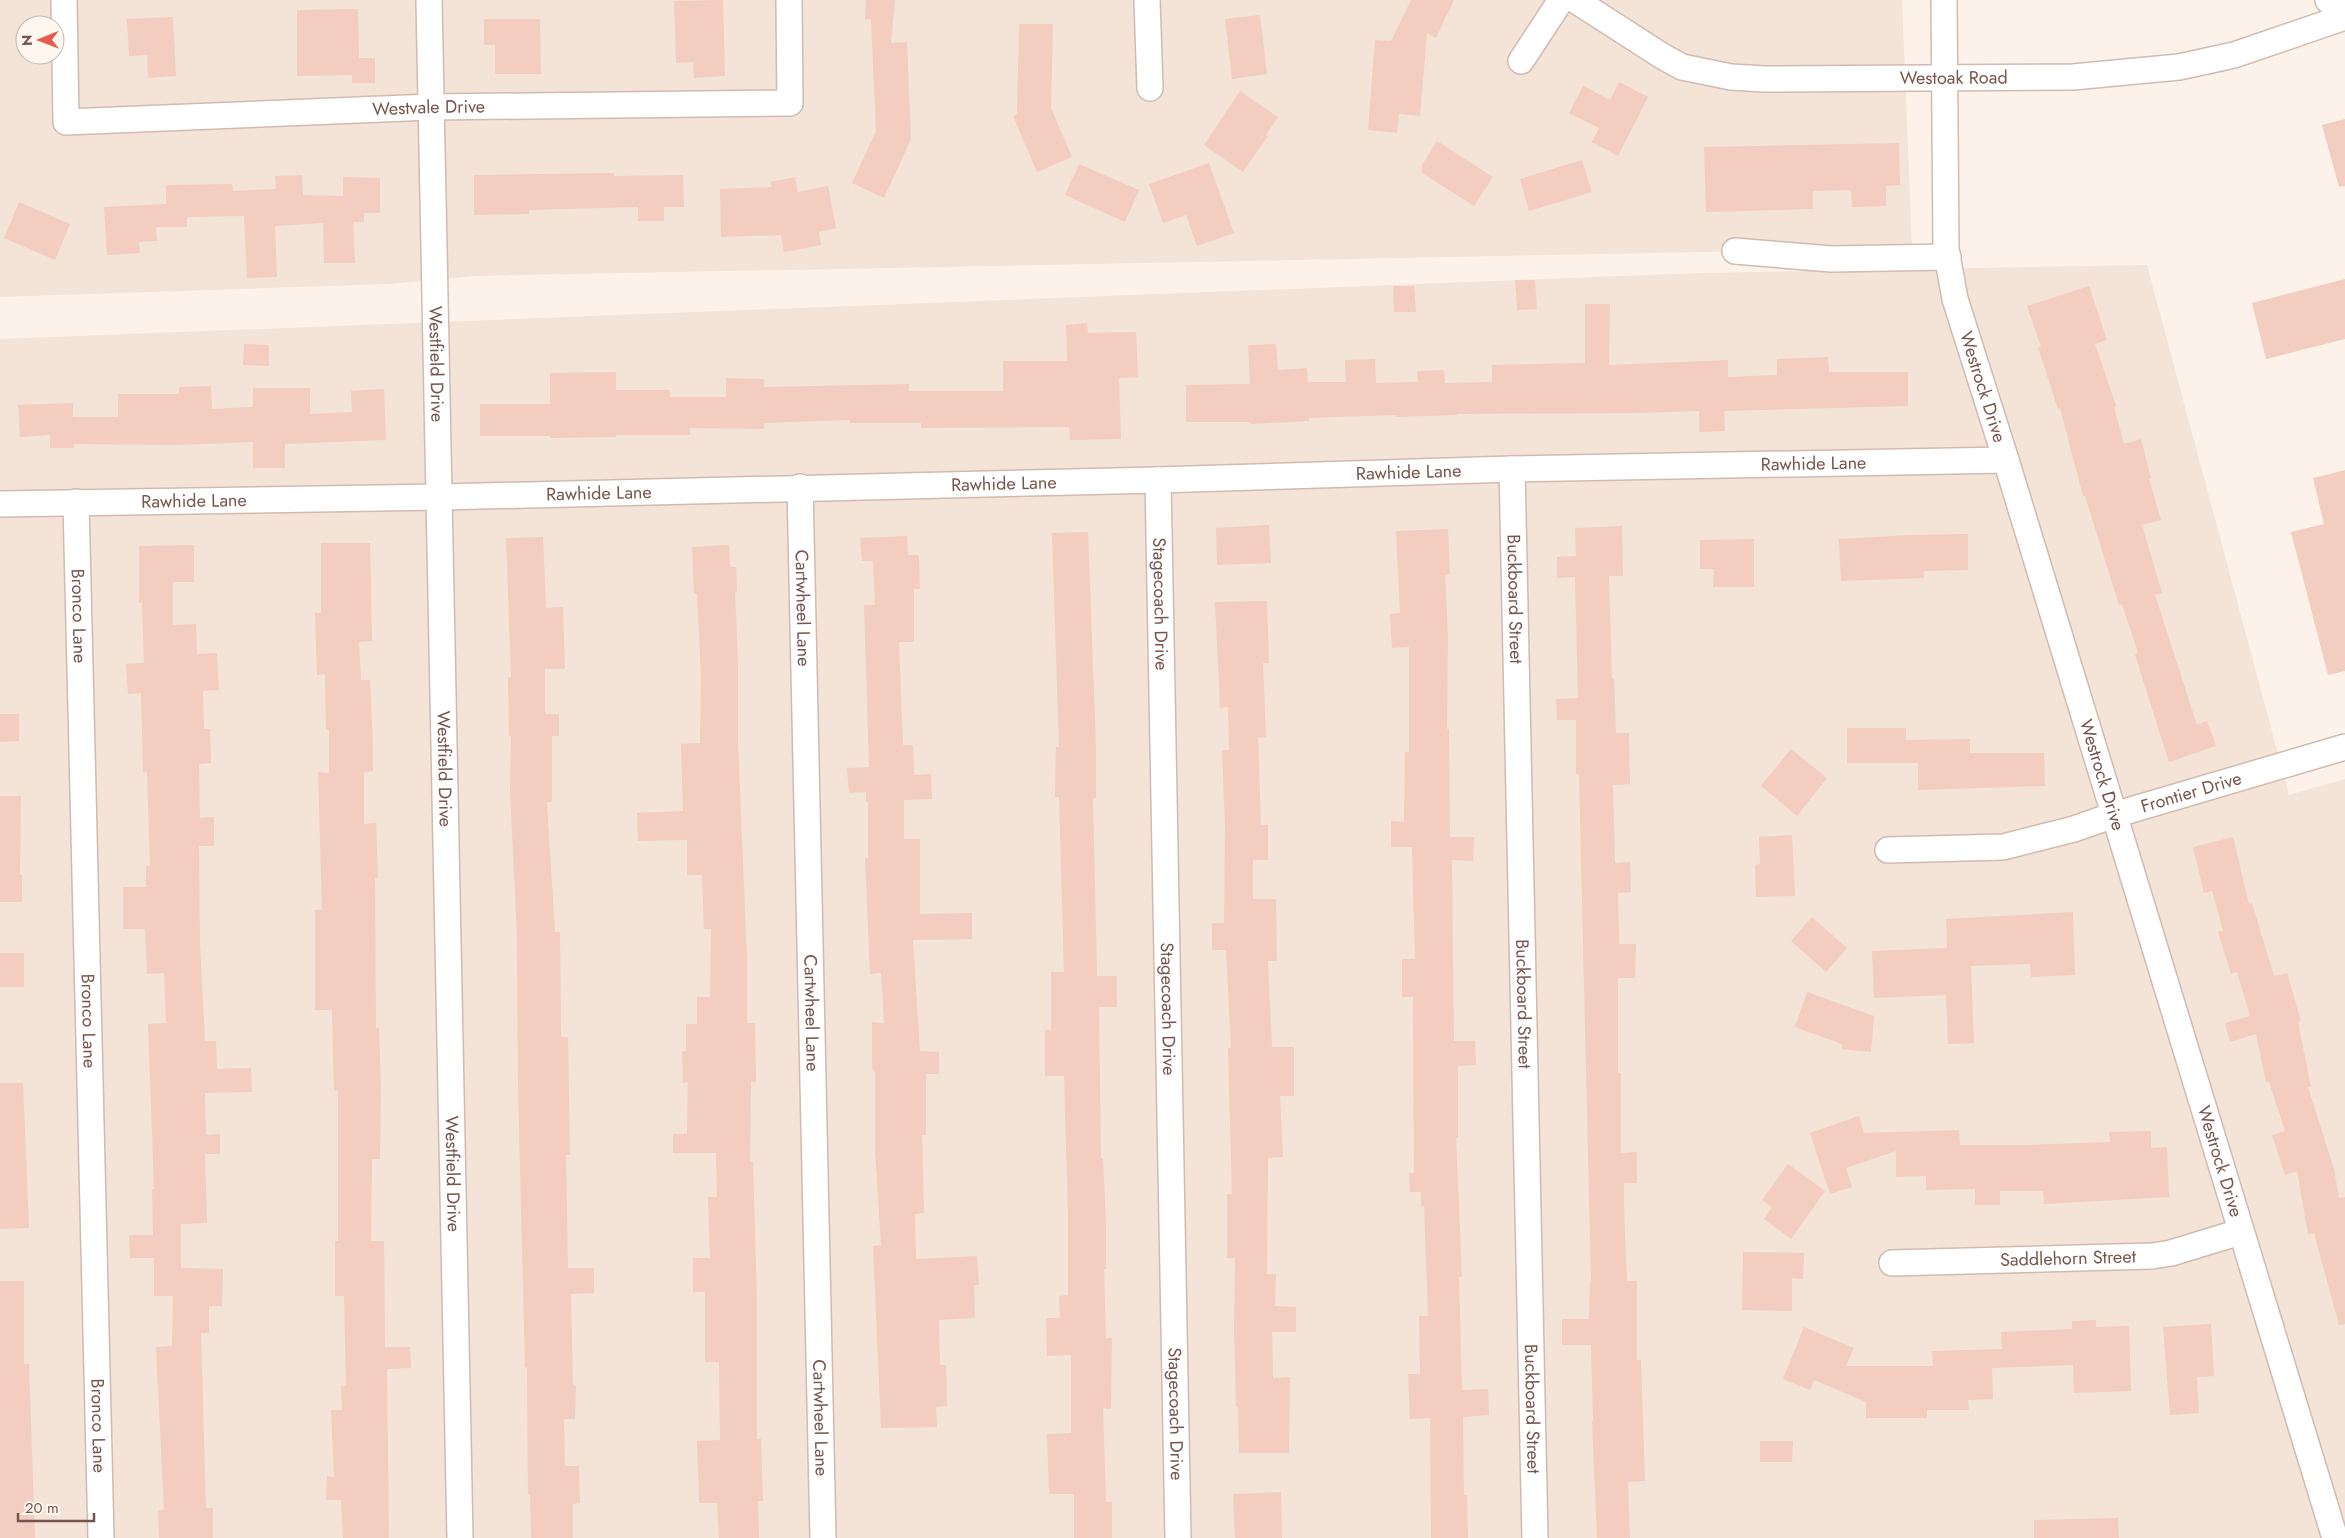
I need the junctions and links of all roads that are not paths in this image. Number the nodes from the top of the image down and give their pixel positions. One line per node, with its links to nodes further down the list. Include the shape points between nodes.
1 (64, 0): 13 (street, Westvale Drive, via 66,122)
2 (429, 0): 13 (street, Westfield Drive)
3 (789, 0): 13 (street, Westvale Drive, via 790,103)
4 (1147, 0): 12 (street)
5 (1561, 0): 10 (street)
6 (1575, 0): 11 (street, Westoak Road, via 1662,56 1682,67 1703,73 1764,79)
7 (1944, 0): 11 (street, Westrock Drive)
8 (2328, 0): 9 (street)
9 (2345, 17): 11 (street, Westoak Road, via 2234,54 2180,67 2073,76)
10 (1521, 61)
11 (1945, 77): 15 (street, Westrock Drive)
12 (1150, 88)
13 (431, 107): 20 (street, Westfield Drive)
14 (1735, 252): 15 (street, via 1831,259)
15 (1948, 257): 16 (street, Westrock Drive, via 1955,299)
16 (2006, 460): 17 (street, Rawhide Lane); 24 (street, Westrock Drive)
17 (1512, 470): 18 (street, Rawhide Lane); 32 (street, Buckboard Street)
18 (1158, 480): 19 (street, Rawhide Lane); 31 (street, Stagecoach Drive)
19 (800, 487): 20 (street, Rawhide Lane); 30 (street, Cartwheel Lane)
20 (441, 497): 21 (street, Rawhide Lane); 29 (street, Westfield Drive)
21 (76, 502): 22 (street, Rawhide Lane); 28 (street, Bronco Lane)
22 (0, 504)
23 (2345, 747): 24 (street, Frontier Drive)
24 (2114, 815): 25 (street, Frontier Drive, via 2003,847); 26 (street, Westrock Drive)
25 (1888, 850)
26 (2240, 1232): 27 (street, Saddlehorn Street, via 2152,1256); 33 (street, Westrock Drive)
27 (1892, 1263)
28 (101, 1538)
29 (460, 1538)
30 (823, 1538)
31 (1178, 1538)
32 (1534, 1538)
33 (2335, 1538)

